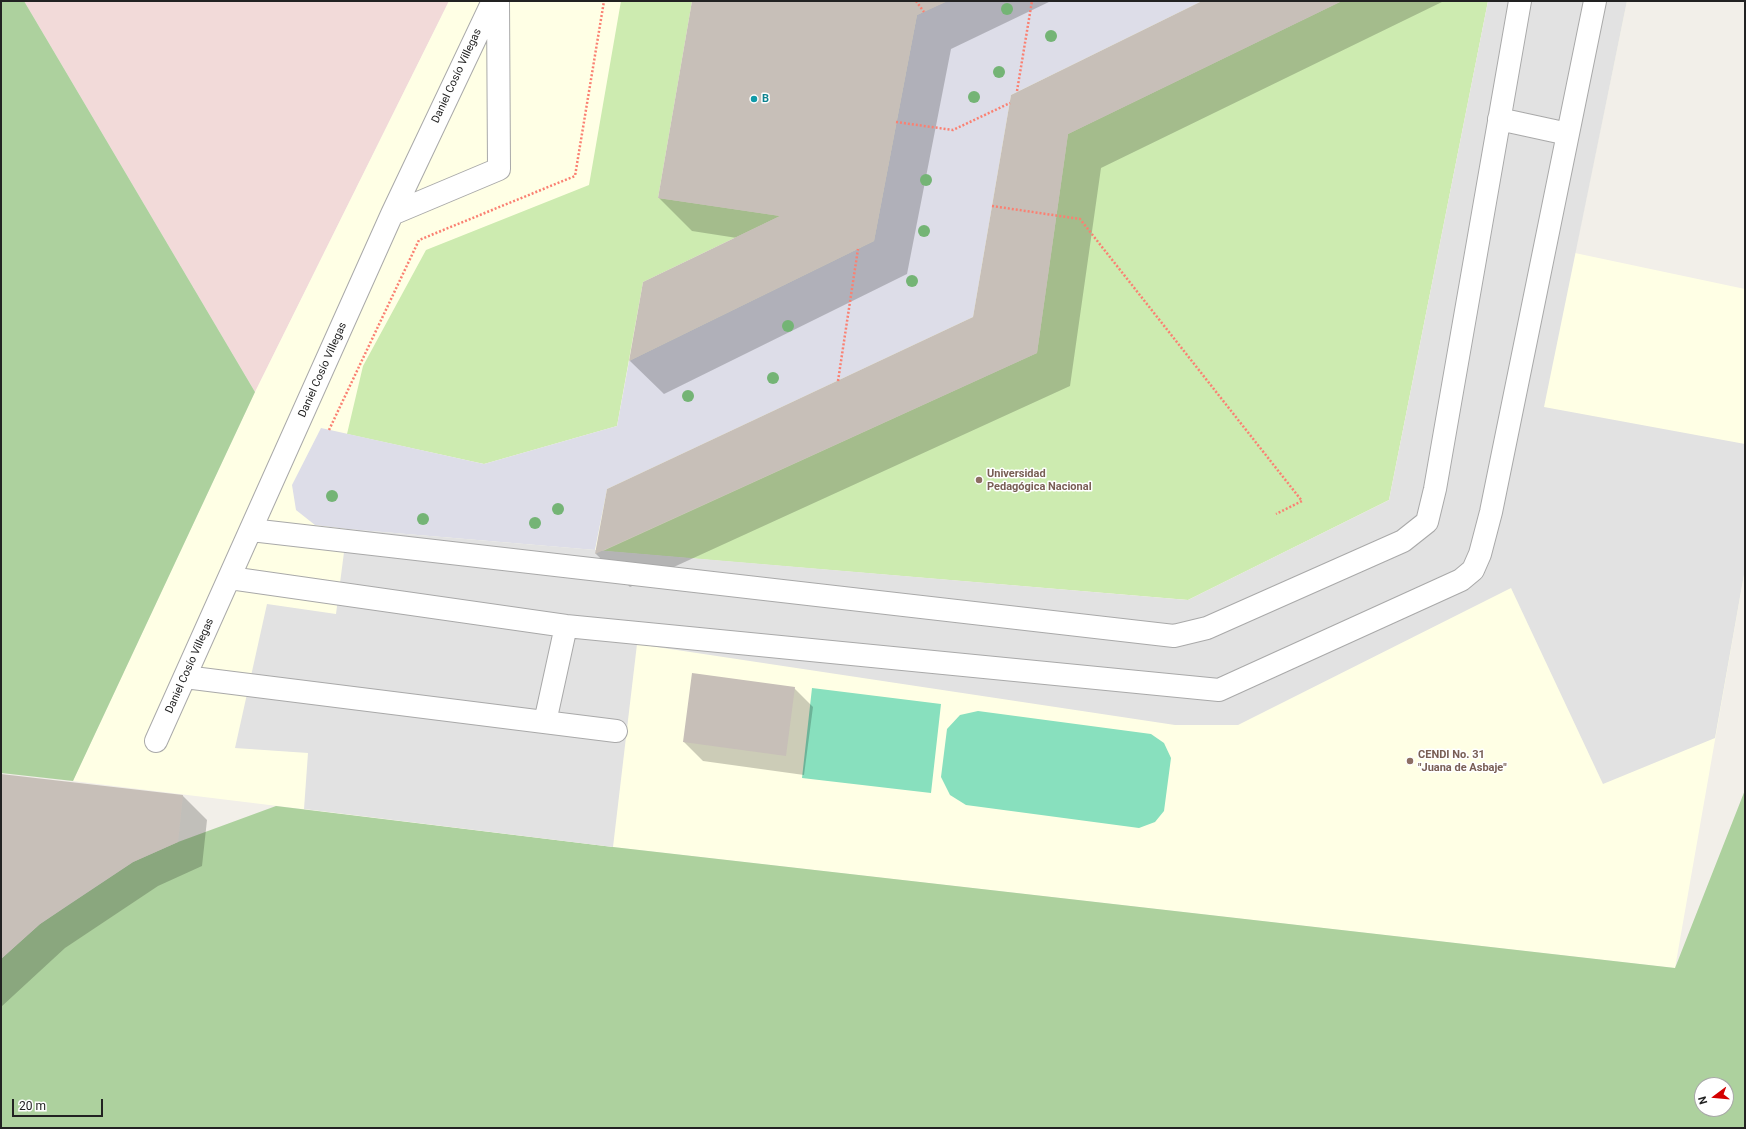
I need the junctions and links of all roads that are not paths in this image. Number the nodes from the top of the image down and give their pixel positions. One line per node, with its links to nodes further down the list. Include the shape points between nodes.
1 (493, 1): 7 (lane, Daniel Cosío Villegas)
2 (498, 1): 7 (lane, via 499,169)
3 (1520, 1): 5 (lane)
4 (1595, 1): 6 (lane)
5 (1499, 119): 6 (lane); 8 (lane, via 1435,488 1426,522 1403,541 1207,628 1174,636)
6 (1568, 134): 10 (lane, via 1491,512 1473,570 1461,580 1219,690)
7 (392, 214): 8 (lane, Daniel Cosío Villegas)
8 (251, 530): 9 (lane, Daniel Cosío Villegas)
9 (230, 578): 10 (lane); 11 (lane, Daniel Cosío Villegas)
10 (566, 626): 12 (lane)
11 (184, 677): 12 (lane); 14 (lane, Daniel Cosío Villegas)
12 (545, 722): 13 (lane)
13 (616, 731)
14 (156, 741)

